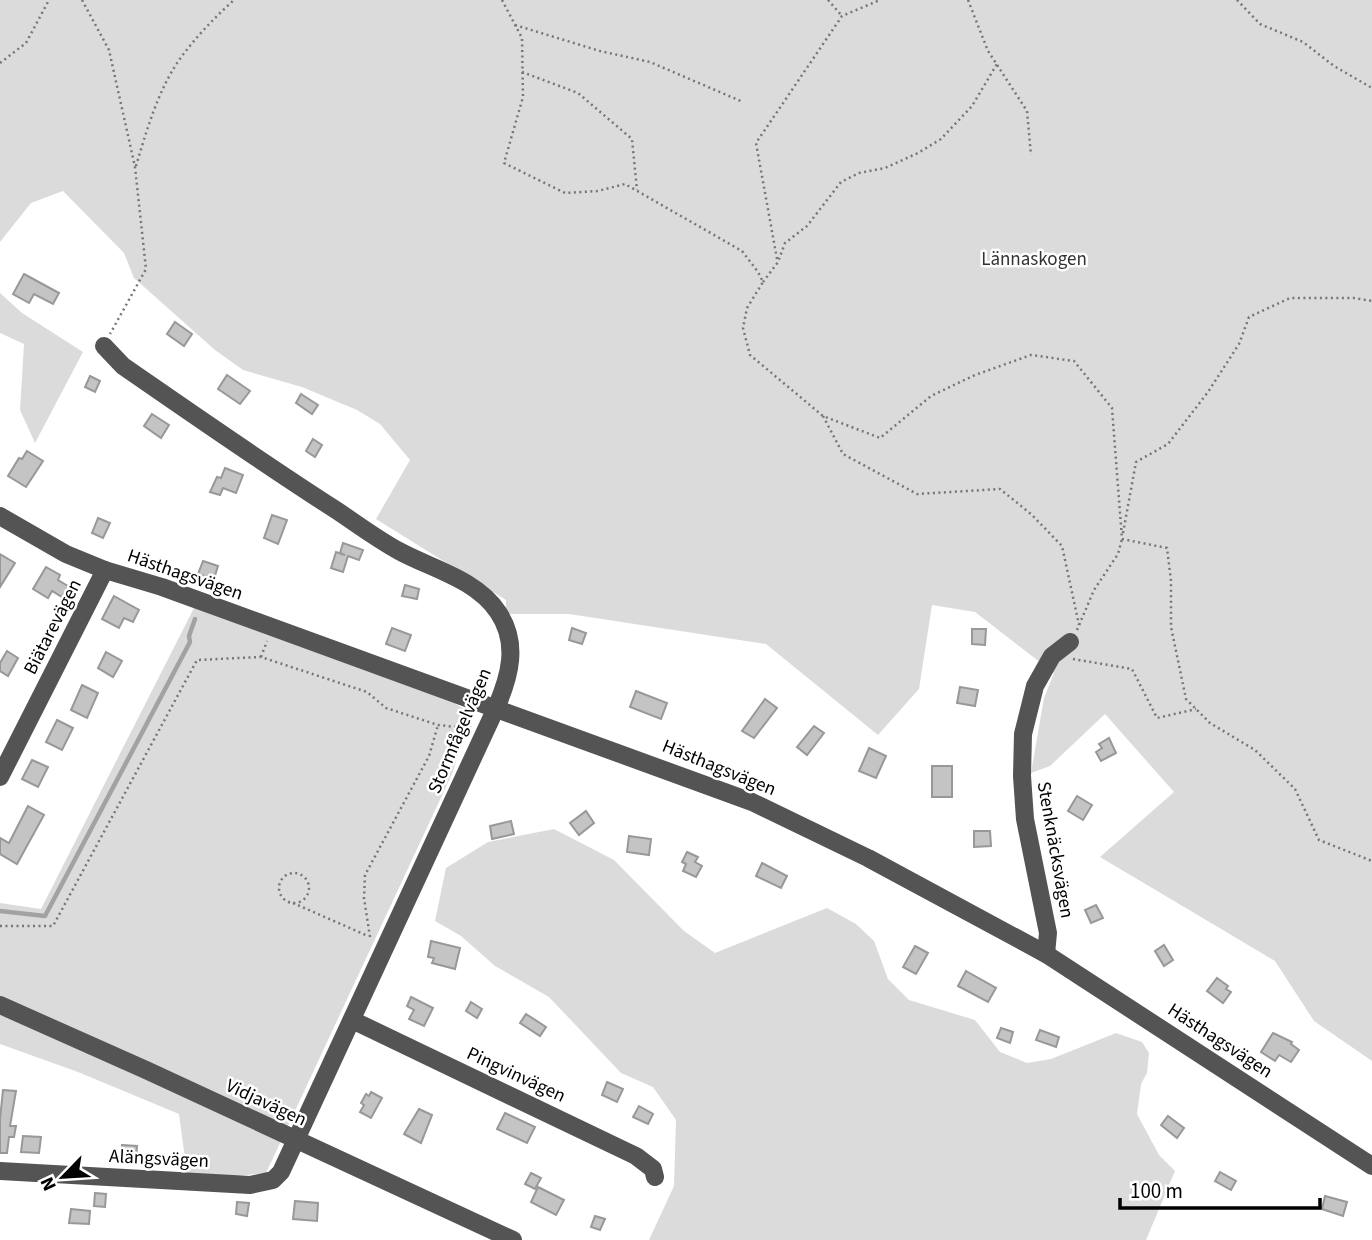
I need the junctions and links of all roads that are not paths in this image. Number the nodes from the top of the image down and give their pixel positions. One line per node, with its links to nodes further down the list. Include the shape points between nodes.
1 (104, 346): 5 (street, Stormfågelvägen, via 123,366 307,492 399,551 487,598 502,619 510,643 509,673)
2 (0, 516): 3 (street, Hästhagsvägen, via 66,554)
3 (105, 570): 5 (street, Hästhagsvägen); 6 (street, Biätarevägen)
4 (1074, 634): 7 (street, Stenknäcksvägen, via 1052,656 1035,687 1023,734 1025,819 1048,933)
5 (496, 708): 7 (street, Hästhagsvägen, via 752,802 868,858); 9 (street, Stormfågelvägen)
6 (0, 777)
7 (1046, 954): 11 (street, Hästhagsvägen)
8 (0, 1005): 10 (street, Vidjavägen)
9 (352, 1020): 10 (street, Stormfågelvägen); 13 (street, Pingvinvägen, via 636,1156 653,1169)
10 (295, 1140): 14 (street, Stormfågelvägen); 15 (street, Vidjavägen)
11 (1372, 1166)
12 (0, 1171): 14 (street, Alängsvägen, via 250,1185)
13 (654, 1177)
14 (273, 1180)
15 (513, 1240)

